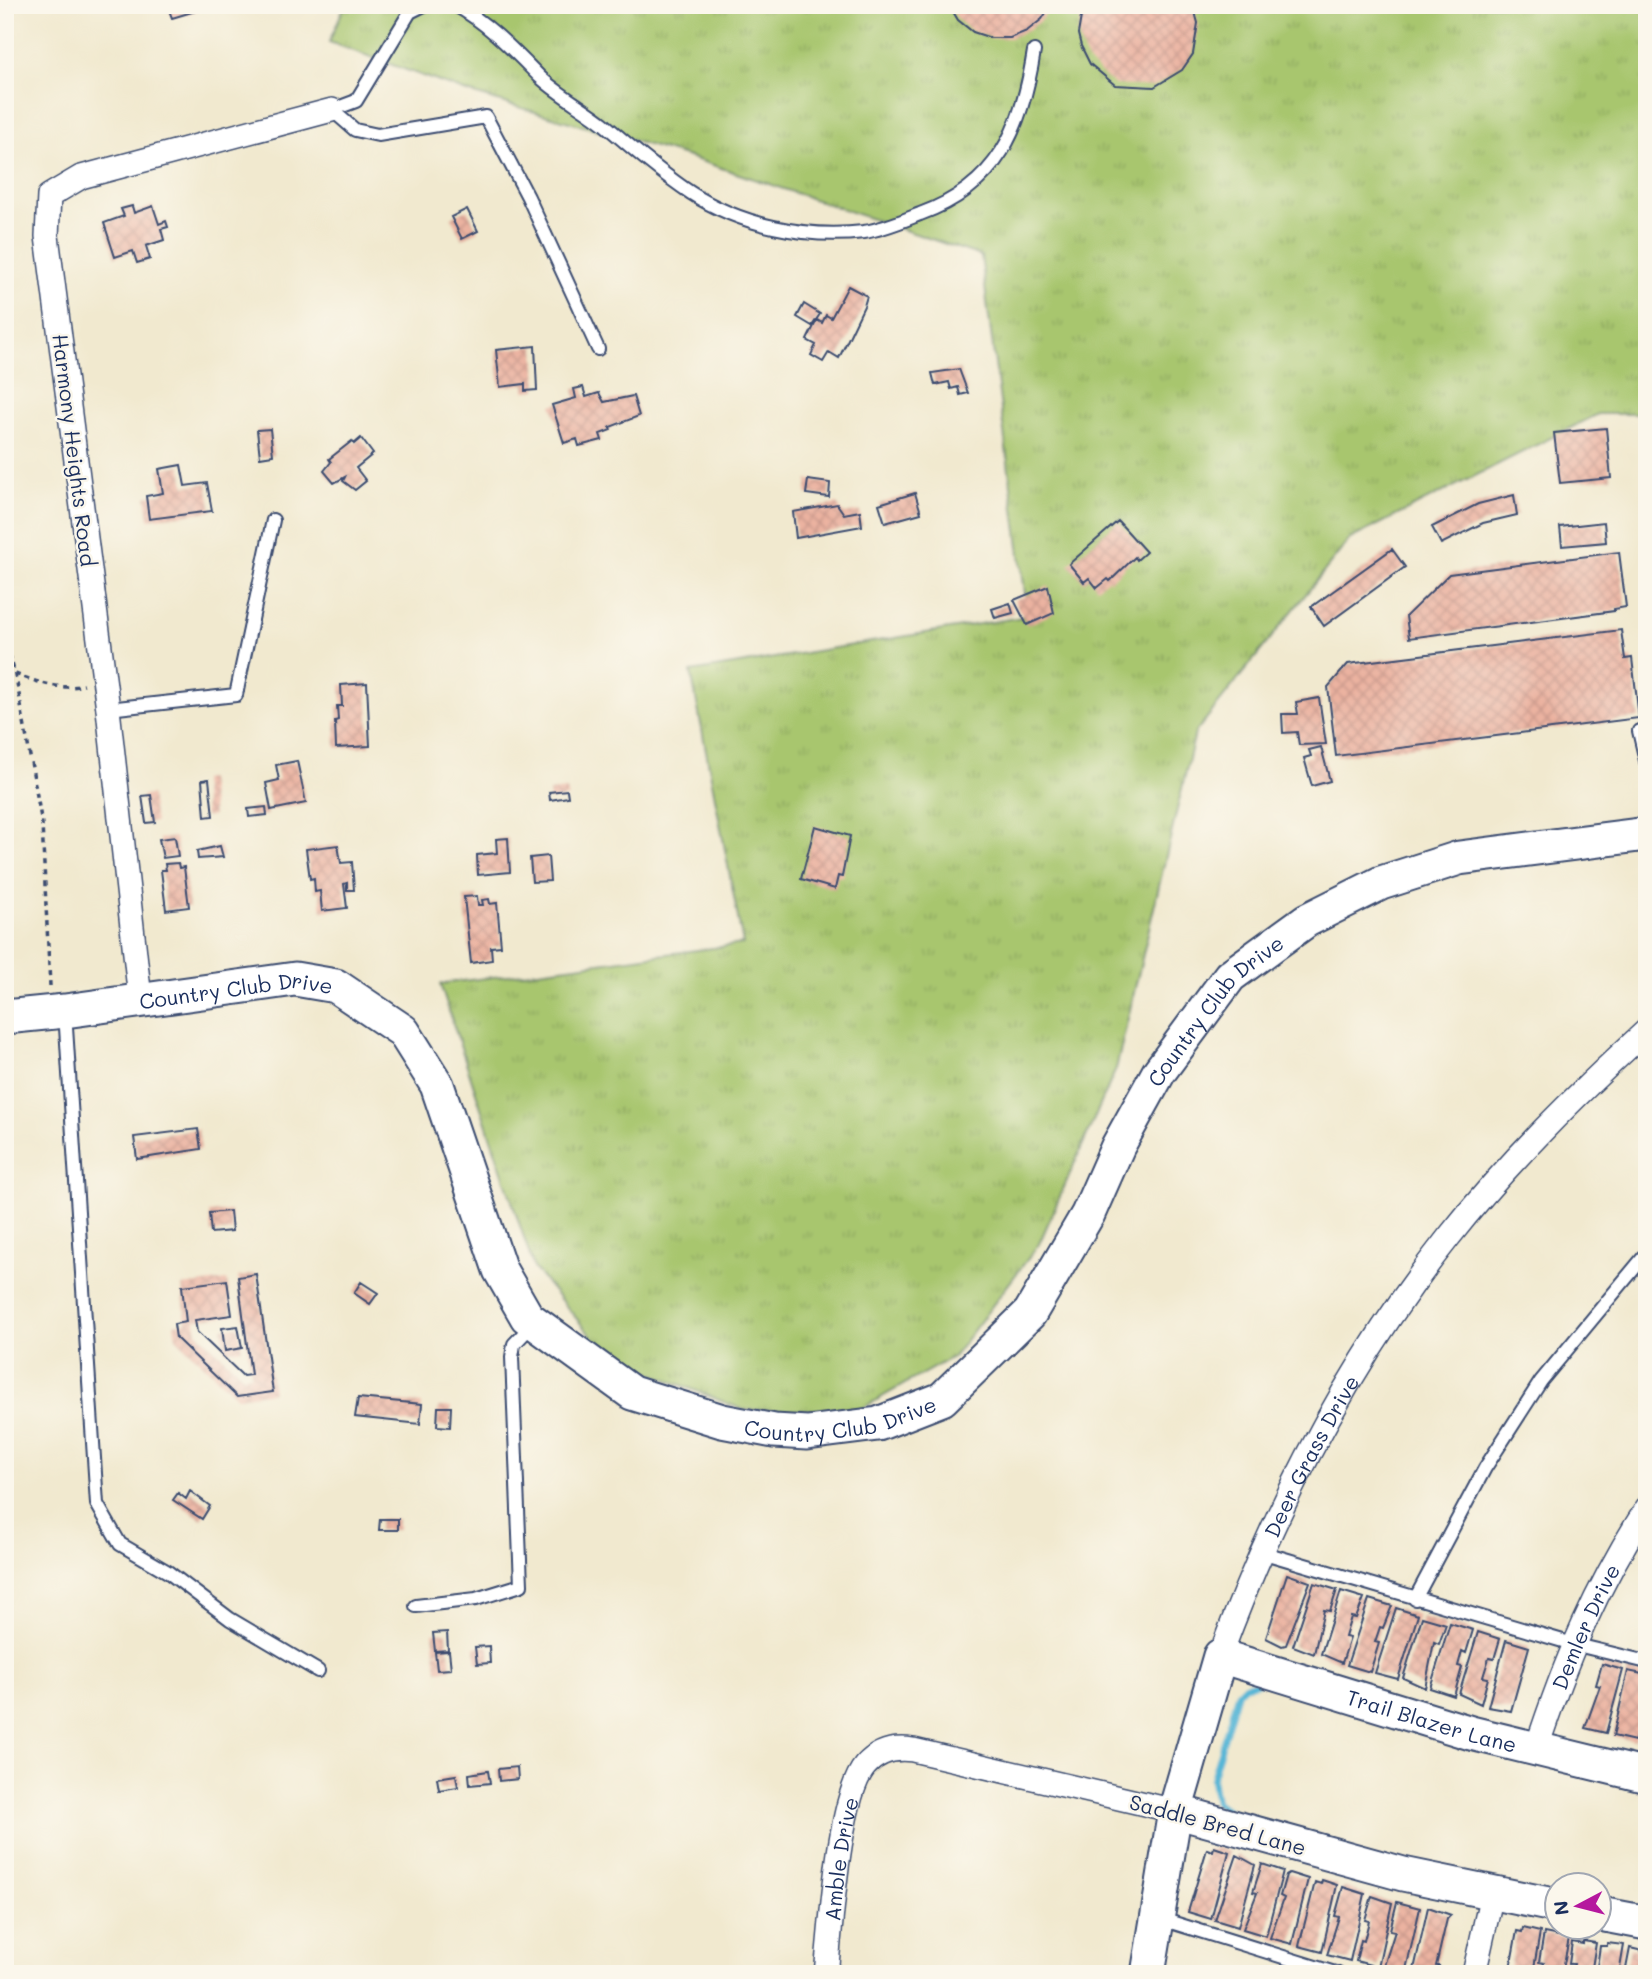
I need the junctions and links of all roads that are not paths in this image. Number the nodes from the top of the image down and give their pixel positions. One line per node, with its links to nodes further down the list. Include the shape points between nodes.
1 (424, 5): 4 (lane, via 410,12 356,101)
2 (455, 5): 3 (lane, via 489,27 541,78 692,194 771,228 834,234 866,232 901,222 971,188 995,165 1011,135)
3 (1034, 51)
4 (332, 110): 5 (lane, via 355,130 379,135 486,117); 7 (street, Harmony Heights Road, via 81,177 49,196 47,236)
5 (598, 349)
6 (273, 520): 7 (lane, via 236,695)
7 (108, 709): 11 (street, Harmony Heights Road)
8 (1639, 731): 9 (lane)
9 (1647, 765)
10 (1647, 834): 16 (street, Country Club Drive, via 1460,858 1381,883 1307,920 1230,976 1158,1072 1088,1214 1030,1313 942,1399 878,1424 807,1433 774,1432 722,1422 632,1393)
11 (140, 999): 12 (street, Country Club Drive); 16 (street, Country Club Drive, via 295,979 336,986 403,1031 437,1085 500,1270)
12 (58, 1012): 13 (street, Country Club Drive); 24 (lane, via 97,1504 120,1544 230,1619)
13 (5, 1017)
14 (1647, 1030): 18 (street, Deer Grass Drive, via 1534,1139 1427,1266 1341,1398)
15 (1647, 1254): 19 (lane, via 1534,1392 1462,1508)
16 (535, 1323): 20 (lane, via 514,1344 512,1357 521,1585 476,1600)
17 (1647, 1508): 21 (street, Demler Drive)
18 (1261, 1552): 19 (lane); 22 (street, Deer Grass Drive)
19 (1415, 1599): 21 (lane)
20 (416, 1606)
21 (1573, 1644): 23 (lane); 25 (street, Demler Drive)
22 (1220, 1656): 25 (street, Trail Blazer Lane); 28 (street, Deer Grass Drive)
23 (1647, 1662)
24 (318, 1671)
25 (1536, 1750): 27 (street, Trail Blazer Lane)
26 (878, 1754): 28 (street, Saddle Bred Lane, via 894,1748 913,1750); 35 (street, Amble Drive, via 863,1768 850,1798)
27 (1647, 1776)
28 (1175, 1811): 29 (street, Saddle Bred Lane); 32 (street, Deer Grass Drive)
29 (1492, 1894): 30 (street, Saddle Bred Lane); 38 (street)
30 (1544, 1903)
31 (1614, 1917): 33 (street)
32 (1155, 1918): 34 (lane); 36 (street, Deer Grass Drive)
33 (1647, 1923)
34 (1313, 1971): 37 (lane)
35 (826, 1974)
36 (1148, 1974)
37 (1338, 1974)
38 (1474, 1974)

